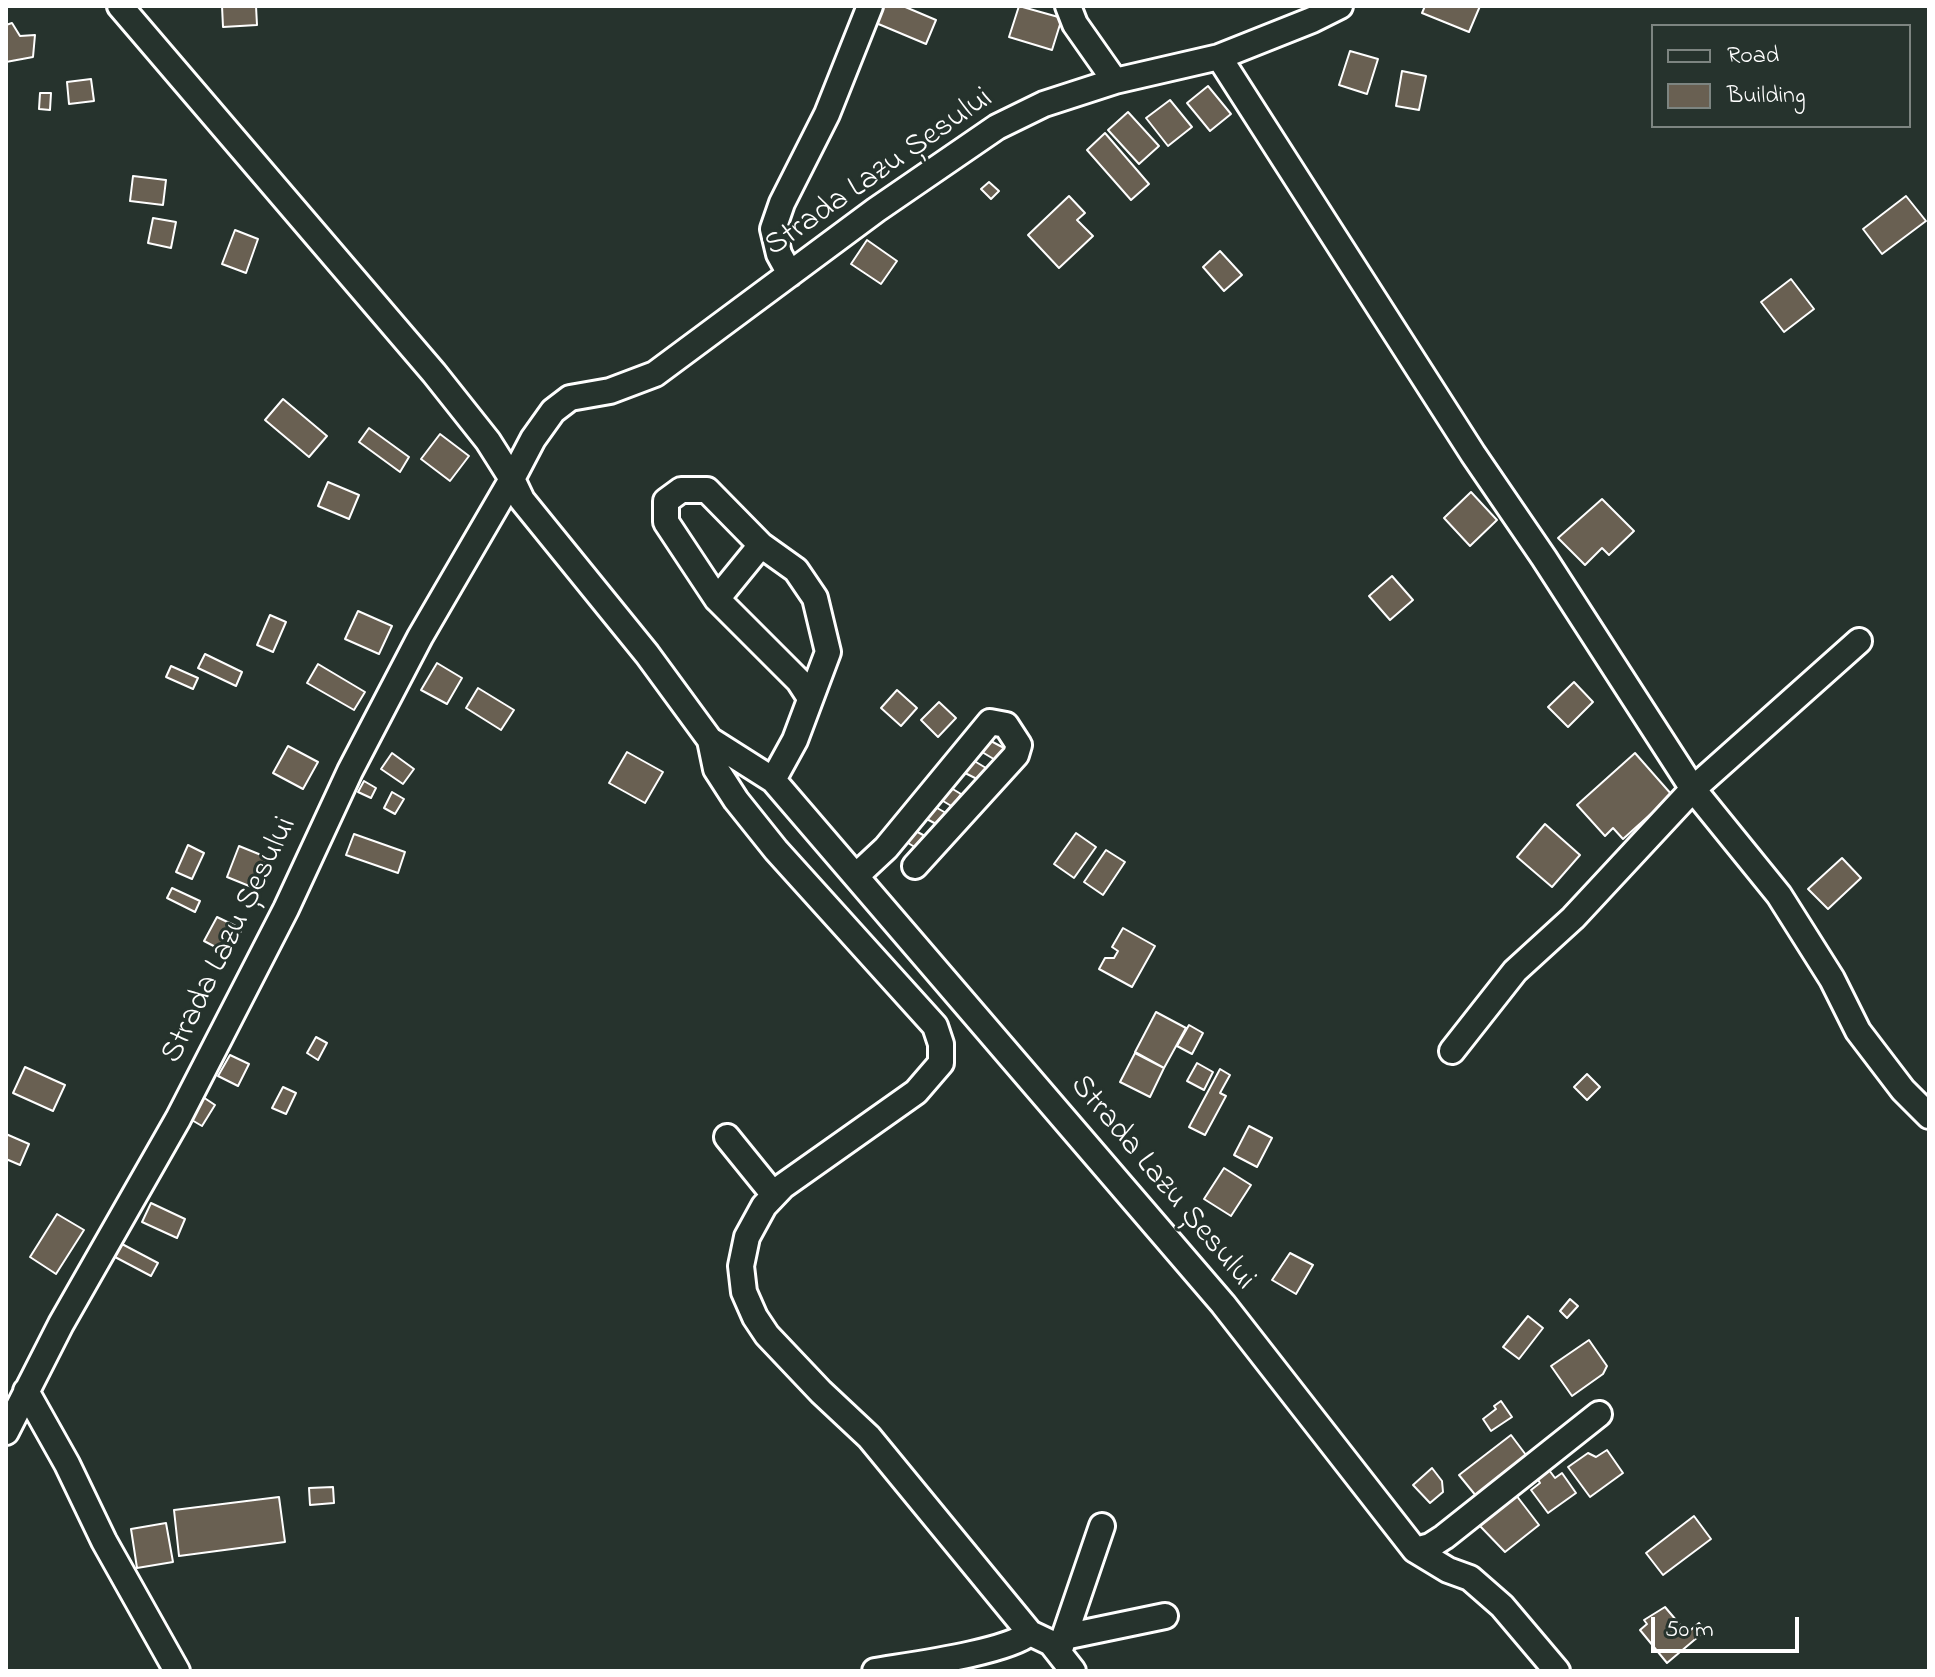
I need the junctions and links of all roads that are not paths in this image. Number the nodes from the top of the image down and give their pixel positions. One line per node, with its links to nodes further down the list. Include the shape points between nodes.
1 (120, 6): 8 (street, Strada Lazu Șesului, via 434,373)
2 (870, 6): 7 (street, via 773,229)
3 (1068, 6): 6 (street)
4 (1340, 6): 5 (street, Strada Lazu Șesului)
5 (1219, 57): 6 (street, Strada Lazu Șesului); 15 (street)
6 (1115, 81): 7 (street, Strada Lazu Șesului, via 1044,104 997,127)
7 (790, 274): 8 (street, Strada Lazu Șesului, via 655,374 610,391 570,398 540,429)
8 (512, 479): 13 (street, Strada Lazu Șesului, via 522,500); 22 (street, Strada Lazu Șesului, via 420,637 178,1119)
9 (761, 545): 10 (street); 10 (street, via 707,490 681,490 666,501 666,522); 12 (street, via 796,570 815,598 828,652)
10 (717, 599): 12 (street)
11 (1859, 641): 15 (street)
12 (810, 698): 14 (street)
13 (710, 740): 14 (street, Strada Lazu Șesului); 21 (street, Strada Lazu Șesului, via 716,769 736,800 935,1026 941,1044 941,1063 916,1092)
14 (773, 780): 17 (street, Strada Lazu Șesului)
15 (1693, 789): 18 (street, via 1573,918 1515,971); 19 (street, via 1779,895 1858,1031)
16 (915, 866): 17 (street, via 1016,755 1019,745 1006,725 990,722 886,848)
17 (856, 876): 26 (street, Strada Lazu Șesului, via 1223,1304)
18 (1452, 1051)
19 (1929, 1116)
20 (727, 1137): 21 (street)
21 (774, 1195): 28 (street, Strada Lazu Șesului, via 747,1237 741,1266 755,1317 810,1381 869,1437)
22 (26, 1391): 24 (street, Strada Lazu Șesului); 30 (street)
23 (1599, 1414): 26 (street, via 1444,1537)
24 (6, 1432)
25 (1102, 1526): 29 (street)
26 (1415, 1550): 32 (street, Strada Lazu Șesului, via 1470,1578 1502,1606)
27 (1165, 1616): 29 (street)
28 (1030, 1633): 29 (street, Strada Lazu Șesului); 31 (street, via 992,1648)
29 (1065, 1654)
30 (177, 1671)
31 (875, 1671)
32 (1557, 1671)

